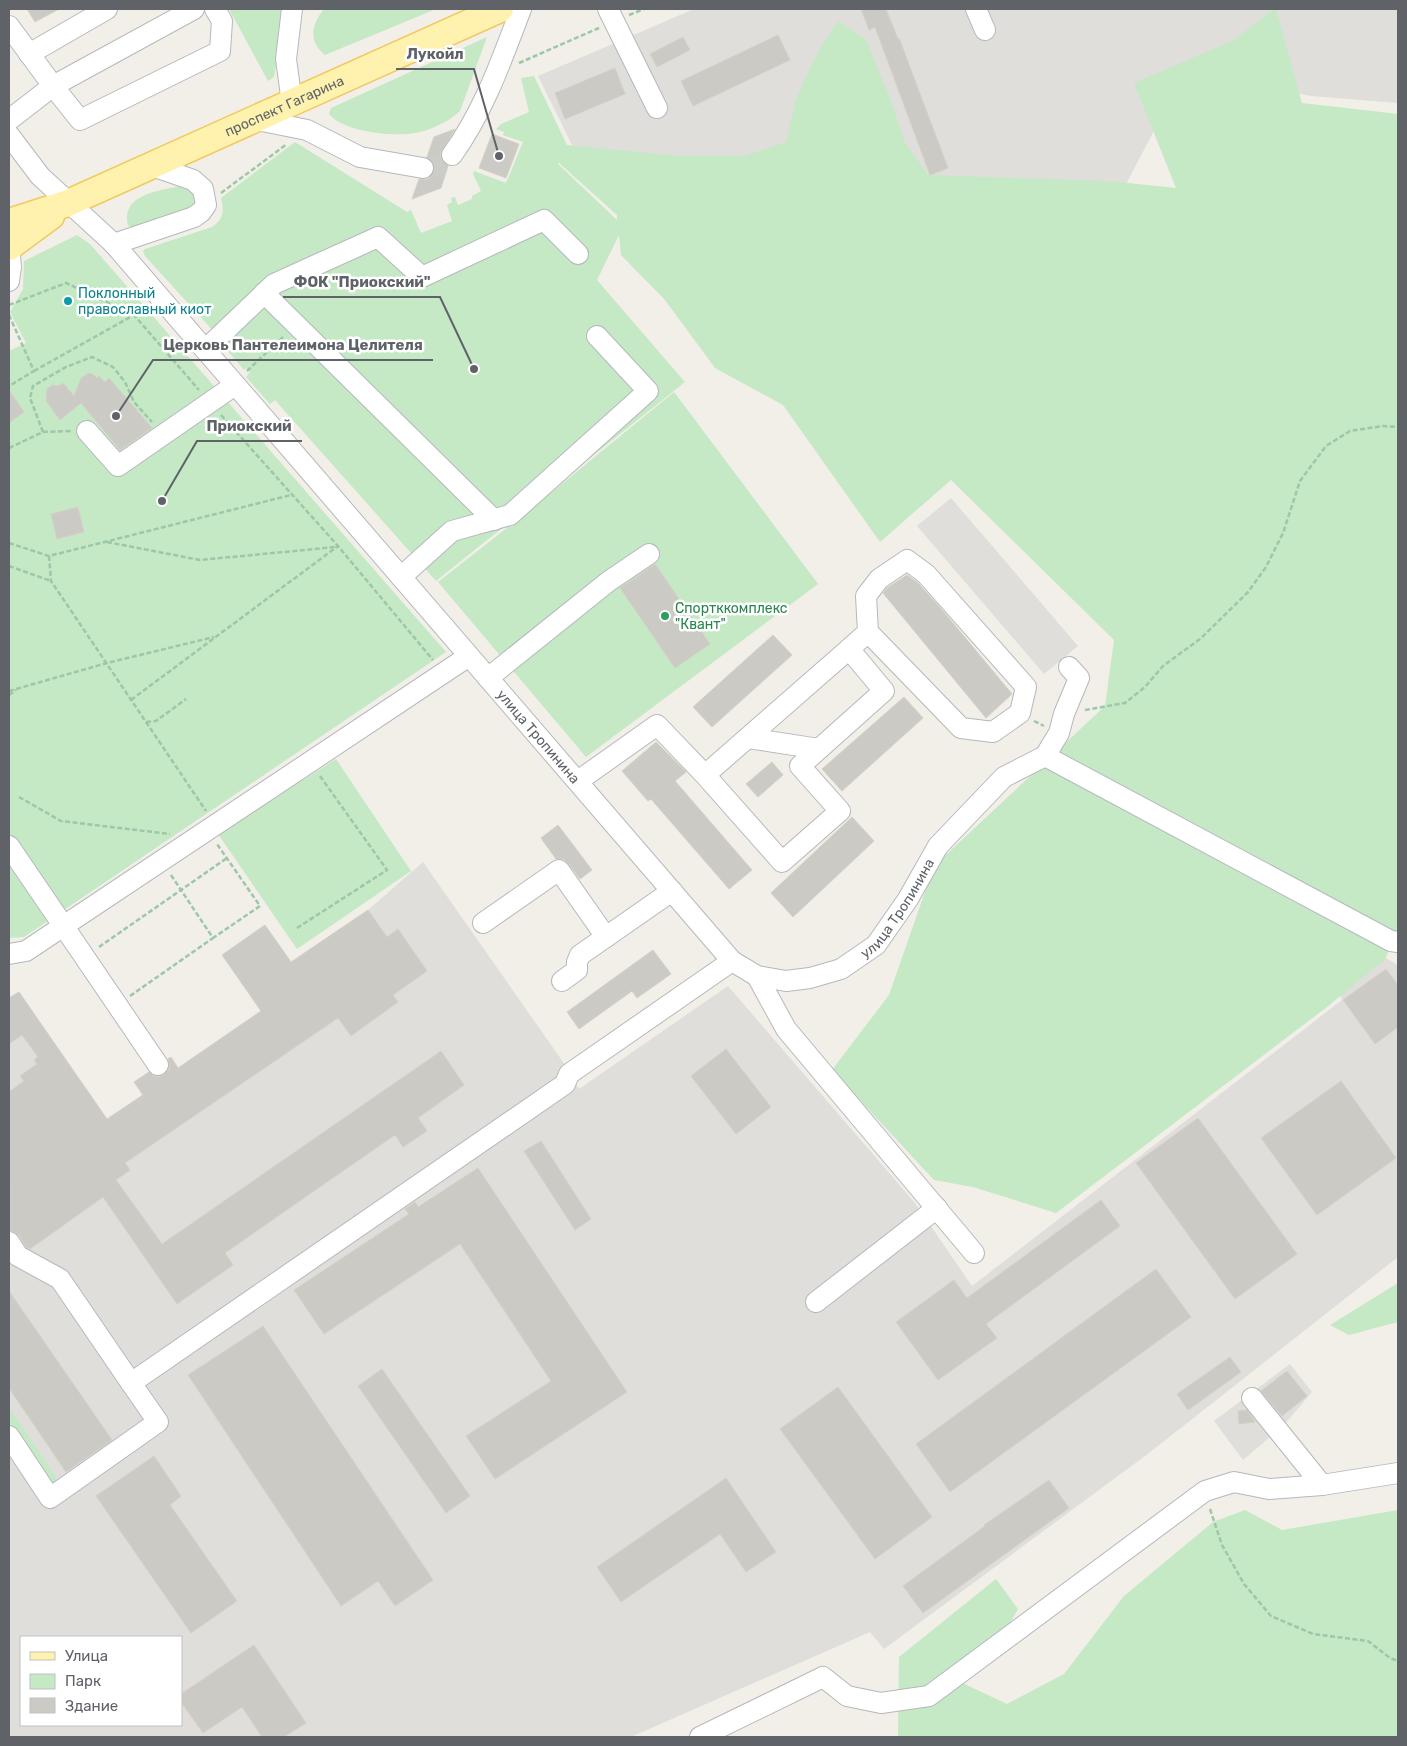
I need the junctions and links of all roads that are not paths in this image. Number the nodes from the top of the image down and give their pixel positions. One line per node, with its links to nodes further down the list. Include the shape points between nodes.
1 (107, 9): 11 (street)
2 (194, 9): 12 (street)
3 (215, 9): 12 (street, via 222,21 220,51 80,120)
4 (292, 9): 13 (street, via 286,59)
5 (500, 9): 13 (main road, проспект Гагарина)
6 (521, 9): 18 (street, via 465,138)
7 (976, 9): 9 (street)
8 (611, 15): 14 (street)
9 (985, 30)
10 (11, 33): 11 (street)
11 (29, 54): 12 (street)
12 (53, 86): 16 (street)
13 (292, 103): 15 (main road, проспект Гагарина)
14 (657, 108)
15 (253, 118): 19 (main road, проспект Гагарина); 20 (street, via 307,130 360,157)
16 (9, 120)
17 (9, 135): 21 (street, улица Тропинина, via 40,176)
18 (452, 155)
19 (150, 165): 21 (main road, проспект Гагарина); 23 (street, via 193,180 203,190 206,205 194,217)
20 (423, 168)
21 (68, 203): 22 (main road, проспект Гагарина); 23 (street, улица Тропинина)
22 (9, 240): 25 (street)
23 (114, 244): 28 (street, улица Тропинина)
24 (578, 254): 26 (street, via 544,220 422,277 378,237 274,284)
25 (9, 281)
26 (264, 293): 28 (street); 31 (street)
27 (597, 336): 31 (street, via 648,391 510,516)
28 (205, 350): 29 (street, улица Тропинина)
29 (235, 385): 30 (street, via 118,466); 33 (street, улица Тропинина)
30 (87, 431)
31 (494, 520): 33 (street, via 452,532)
32 (649, 554): 38 (street, via 609,581)
33 (400, 577): 36 (street, улица Тропинина)
34 (868, 632): 34 (street, via 961,728 993,732 1020,713 1026,687 926,574 907,560 879,579 866,596); 35 (street)
35 (849, 649): 39 (street); 40 (street, via 884,691)
36 (469, 656): 38 (street, улица Тропинина); 47 (street)
37 (1069, 667): 41 (street, via 1079,678 1062,724)
38 (488, 678): 43 (street, улица Тропинина)
39 (748, 738): 40 (street); 42 (street)
40 (819, 749): 42 (street, via 800,766 840,811 782,862)
41 (1045, 756): 49 (street); 52 (street, улица Тропинина, via 1004,777 938,846 908,899 876,945 842,969 810,978 786,981)
42 (705, 776): 43 (street, via 657,725)
43 (578, 781): 45 (street, улица Тропинина)
44 (9, 846): 47 (street)
45 (672, 891): 48 (street); 51 (street, улица Тропинина)
46 (483, 923): 48 (street, via 559,870)
47 (63, 926): 50 (street, via 26,951); 54 (street)
48 (606, 937): 53 (street, via 580,955 578,970)
49 (1396, 943)
50 (9, 954)
51 (732, 961): 52 (street, улица Тропинина); 59 (street, via 569,1074 565,1084)
52 (757, 976): 55 (street, via 786,1029)
53 (562, 981)
54 (158, 1065)
55 (937, 1208): 57 (street); 58 (street)
56 (9, 1242): 59 (street, via 18,1256 60,1279)
57 (974, 1253)
58 (816, 1302)
59 (131, 1383): 61 (street, via 158,1422 50,1498)
60 (1252, 1398): 63 (street)
61 (9, 1436)
62 (1398, 1473): 63 (street)
63 (1322, 1485): 64 (street, via 1269,1489 1234,1482 1204,1491 929,1696 881,1703 847,1696 822,1677)
64 (700, 1737)

